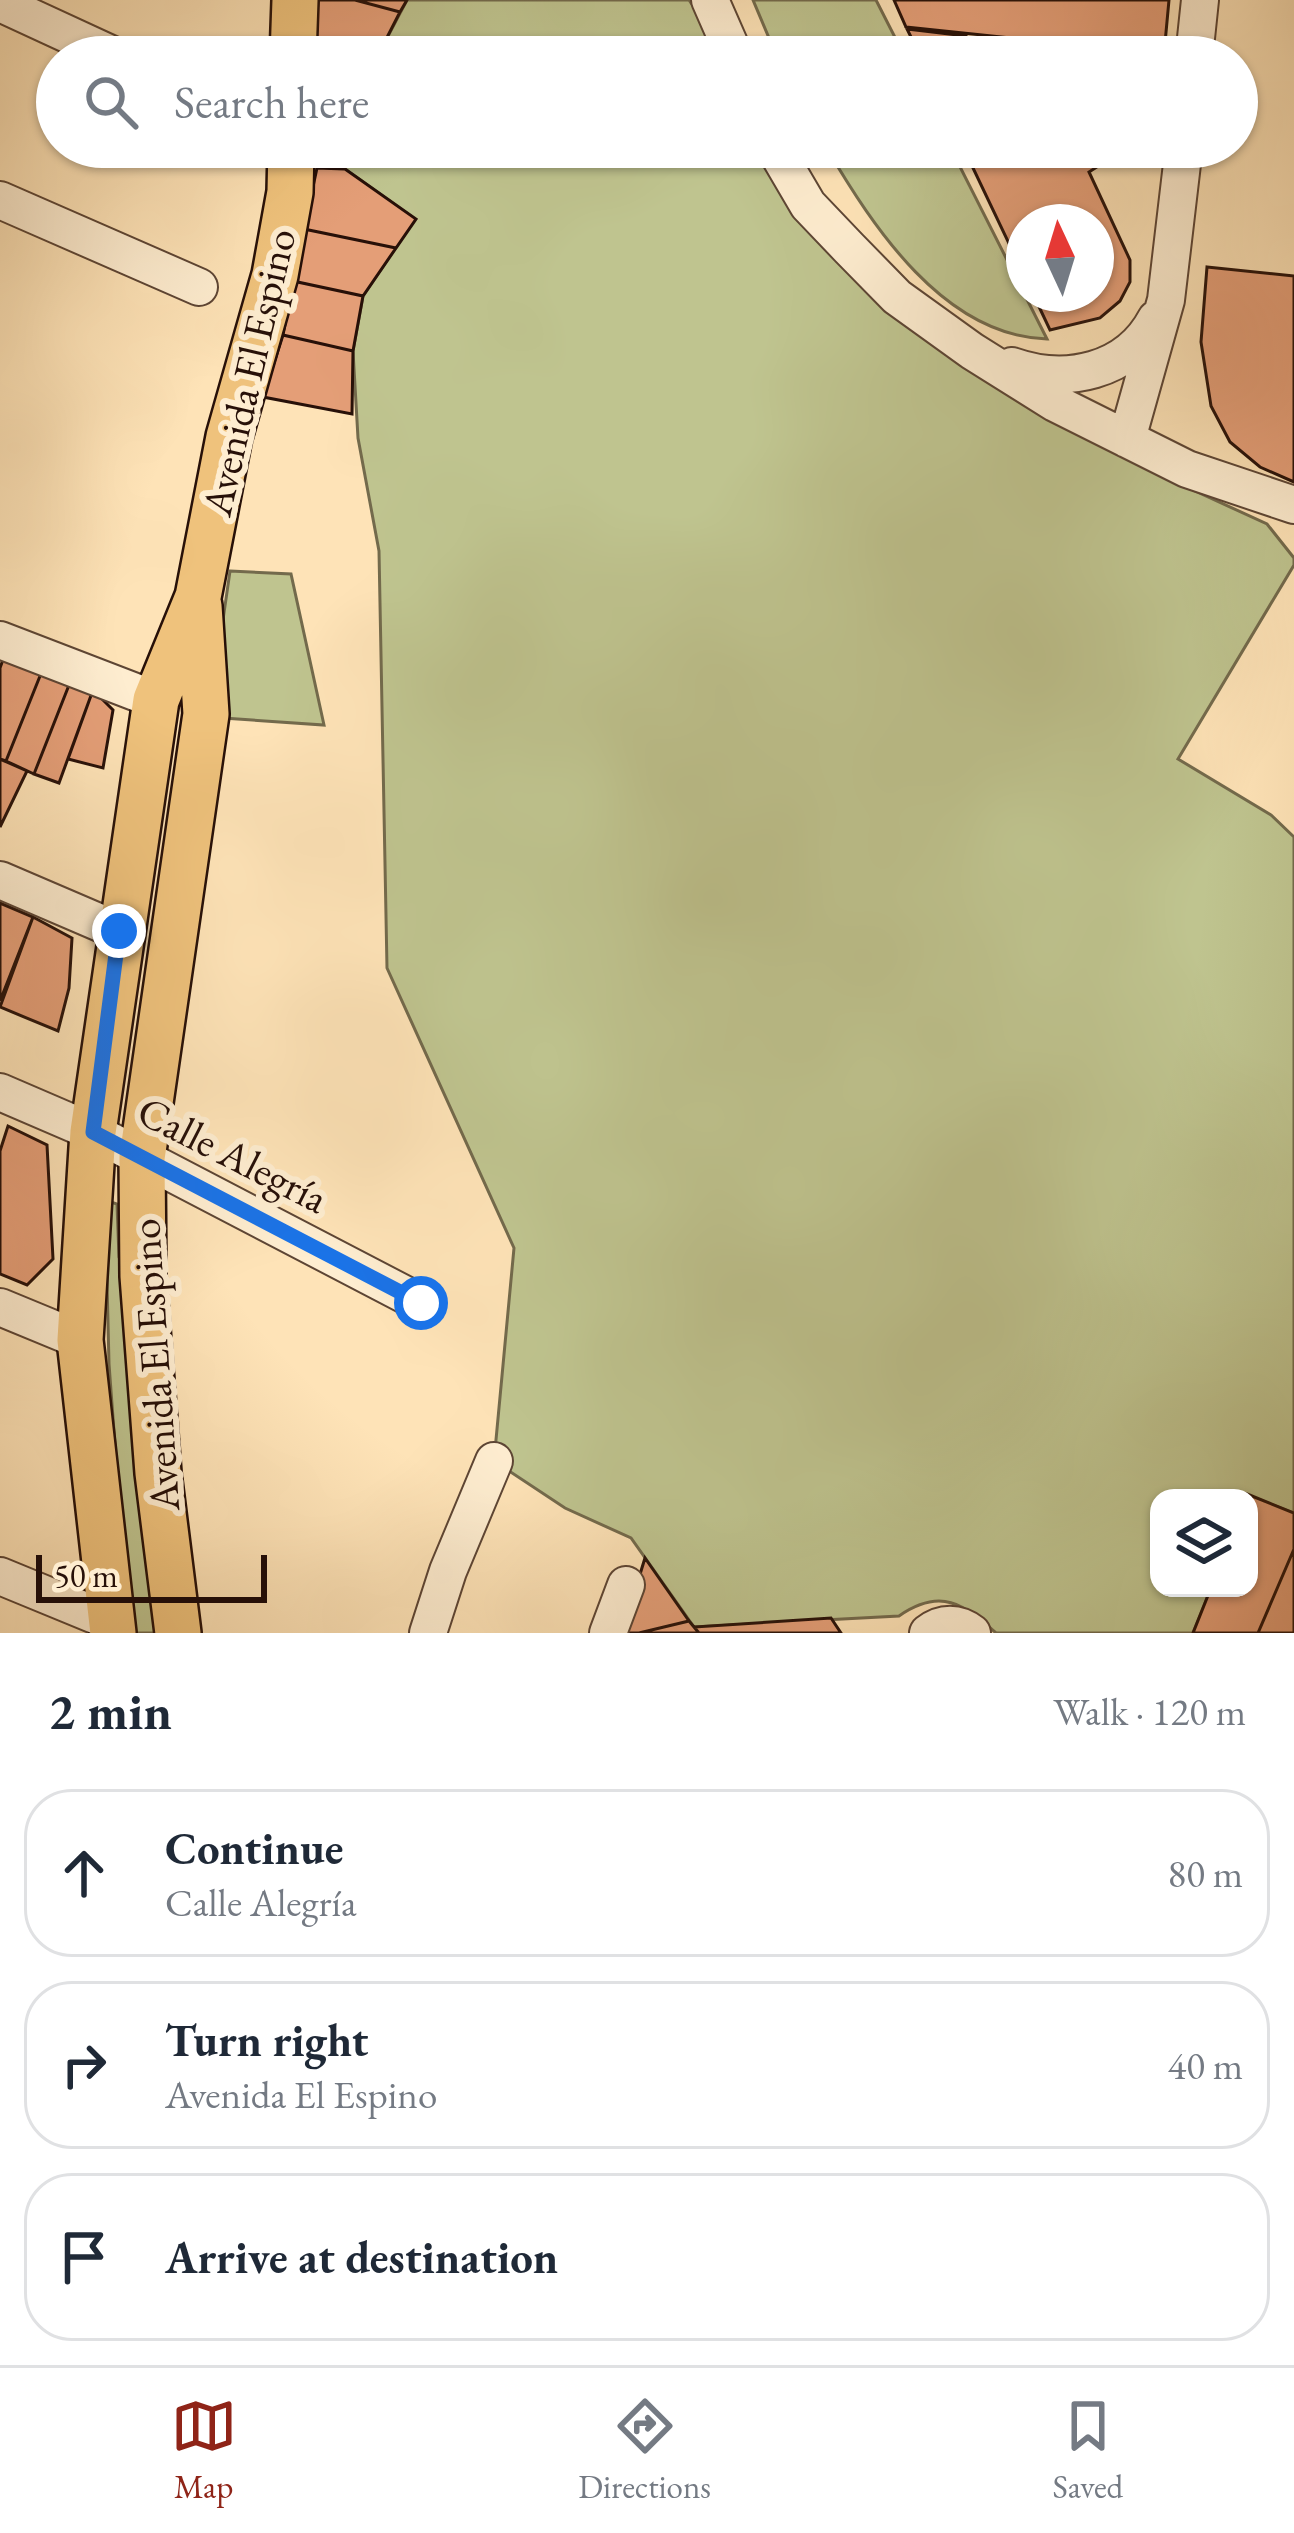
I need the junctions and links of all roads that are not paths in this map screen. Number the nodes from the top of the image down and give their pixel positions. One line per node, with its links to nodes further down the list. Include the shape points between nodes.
1 (295, 0): 6 (main road)
2 (710, 0): 7 (street)
3 (1200, 0): 8 (street)
4 (0, 3): 5 (street)
5 (72, 36)
6 (294, 36)
7 (726, 36)
8 (1196, 36)
9 (291, 168): 18 (main road, Avenida El Espino, via 274,275 229,437)
10 (786, 168): 15 (street, via 808,205 897,297)
11 (1182, 168): 14 (street)
12 (0, 200): 13 (street)
13 (199, 287)
14 (1166, 300): 15 (street, via 1130,352 1089,371 1028,371); 16 (street)
15 (972, 352): 16 (street)
16 (1127, 439): 17 (street)
17 (1294, 506)
18 (198, 597): 20 (main road, Avenida El Espino); 25 (main road, Avenida El Espino, via 206,715)
19 (0, 640): 20 (street)
20 (156, 700): 22 (main road, Avenida El Espino)
21 (0, 880): 22 (street)
22 (119, 931): 24 (main road, Avenida El Espino)
23 (0, 1092): 24 (street, Calle Alegría)
24 (93, 1132): 25 (street, Calle Alegría); 28 (main road, Avenida El Espino)
25 (142, 1158): 26 (street, Calle Alegría); 33 (main road, Avenida El Espino, via 146,1320)
26 (421, 1303)
27 (0, 1307): 28 (street)
28 (80, 1340): 32 (main road, Avenida El Espino)
29 (494, 1461): 34 (street)
30 (0, 1576): 32 (street)
31 (626, 1586): 35 (street)
32 (112, 1627)
33 (178, 1633)
34 (428, 1633)
35 (608, 1633)
36 (928, 1633): 37 (street, via 945,1624)
37 (972, 1633)

